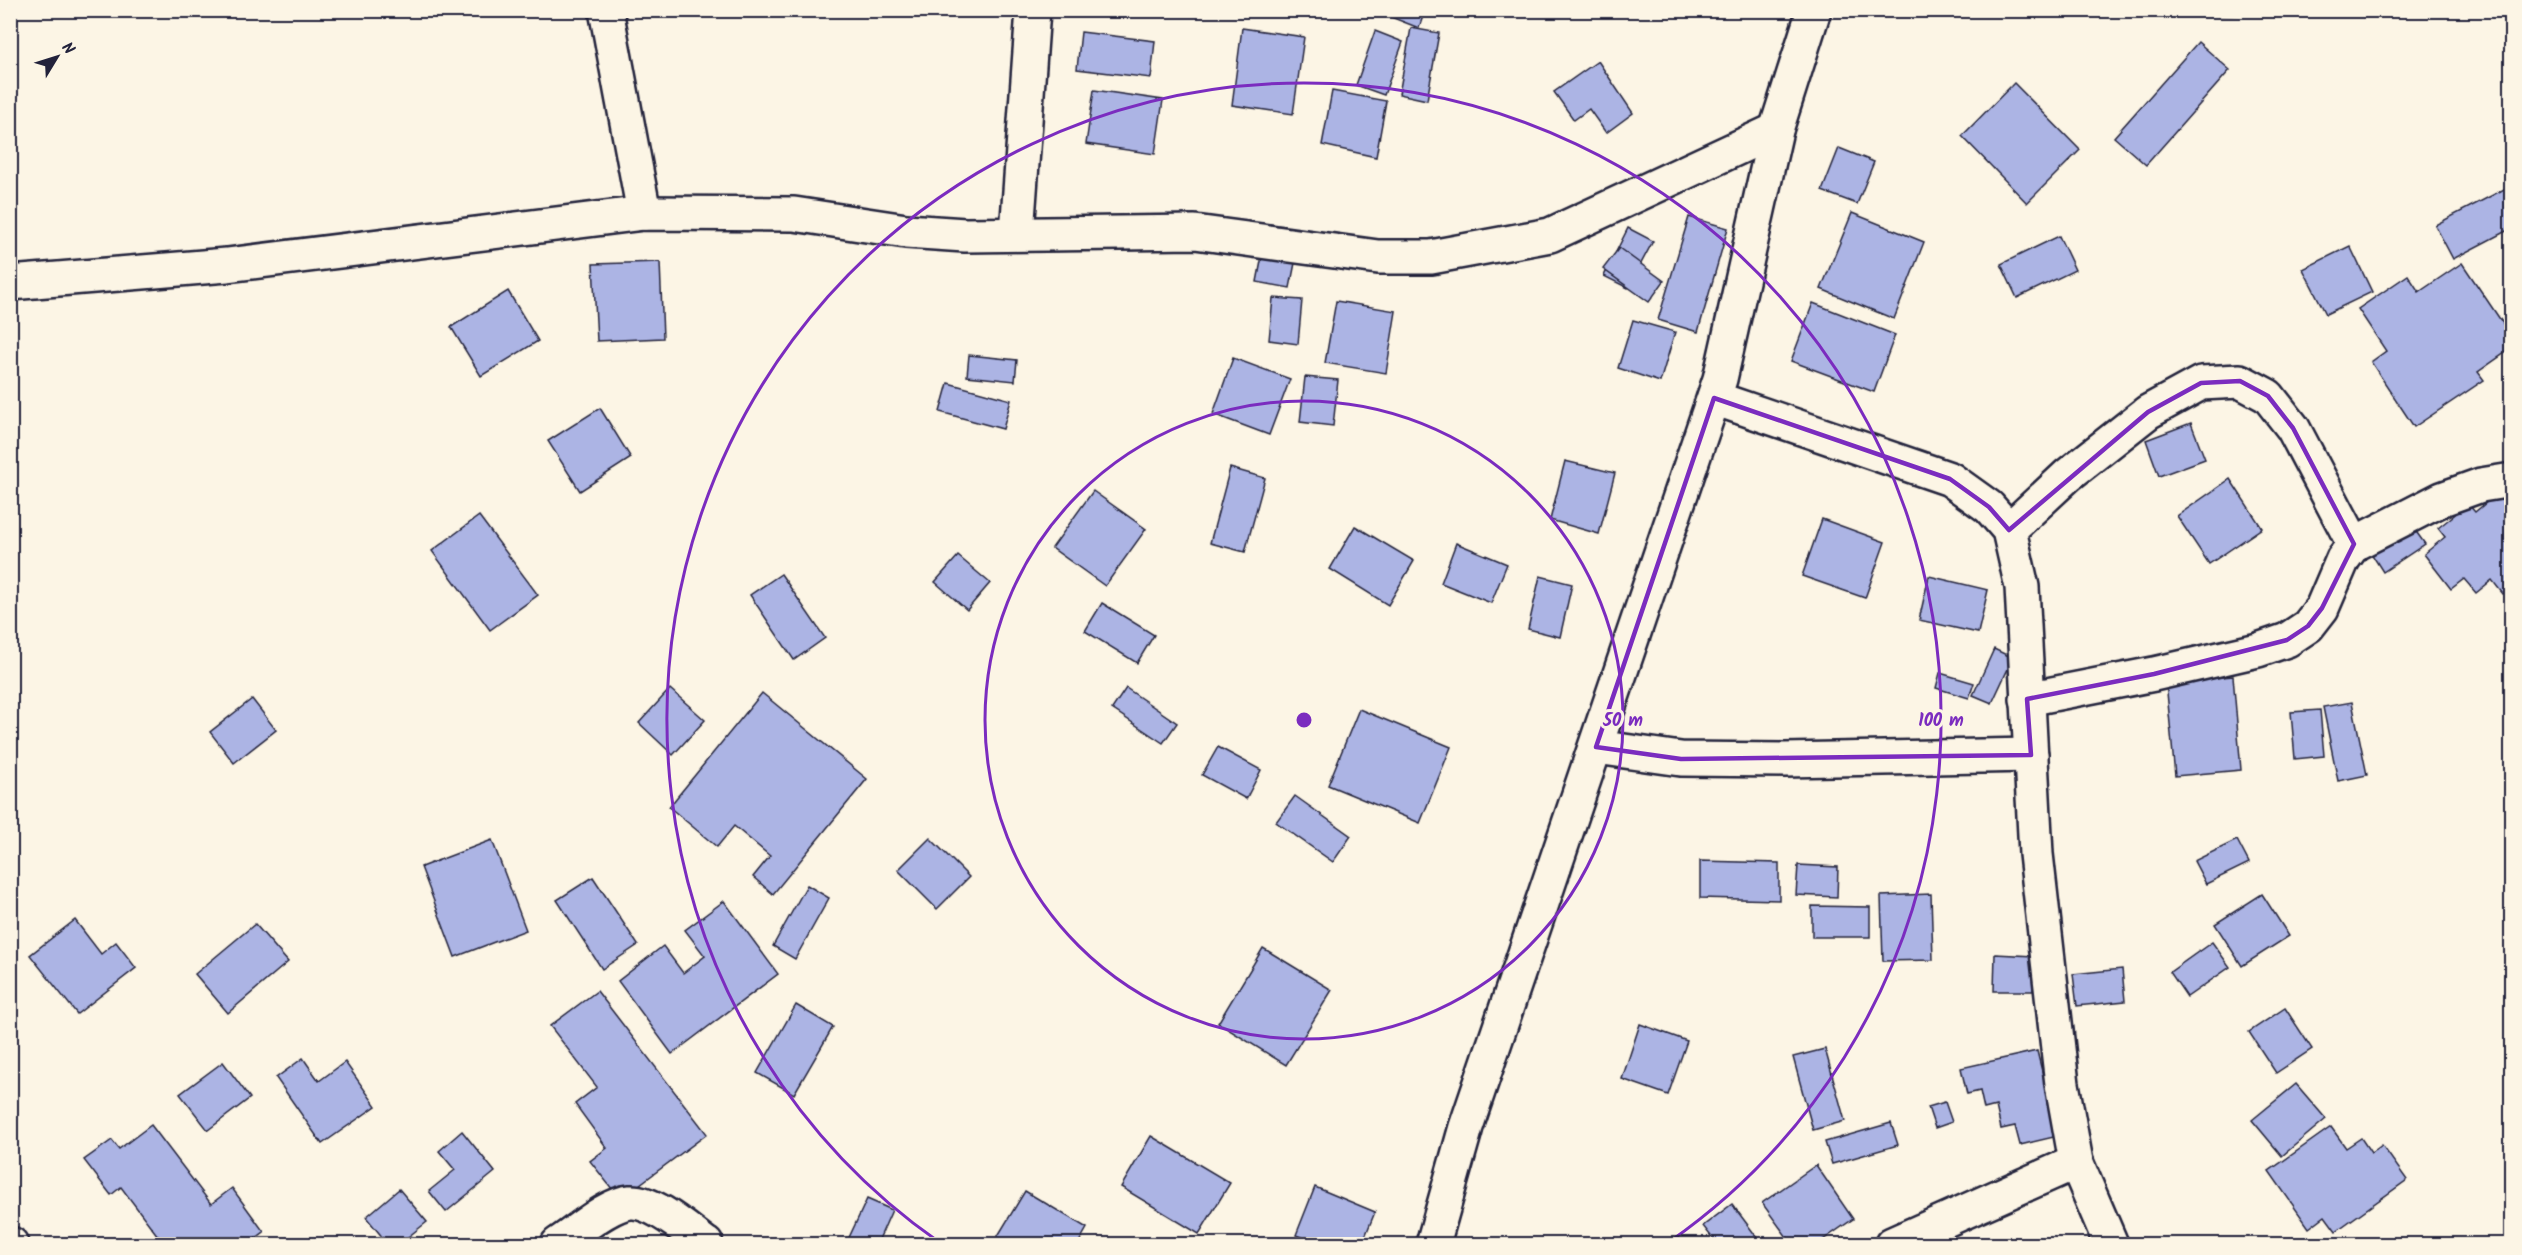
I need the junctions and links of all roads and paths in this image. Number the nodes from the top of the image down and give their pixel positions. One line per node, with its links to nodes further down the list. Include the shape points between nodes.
1 (606, 10): 5 (street)
2 (1033, 10): 6 (street)
3 (1814, 10): 4 (street)
4 (1776, 130): 6 (street, via 1550,235 1431,257 1378,257 1195,232); 8 (street)
5 (644, 213): 6 (street, via 794,214 906,231); 7 (street, via 227,266)
6 (1017, 233)
7 (10, 283)
8 (1714, 398): 10 (street, via 1950,479 1989,507); 13 (street)
9 (2511, 480): 11 (street, via 2481,484 2442,499)
10 (2009, 530): 11 (street, via 2068,475 2148,412 2201,383 2240,381 2268,396 2293,428); 12 (street, via 2022,587)
11 (2354, 544): 12 (street, via 2322,608 2308,626 2287,640 2154,674)
12 (2027, 699): 14 (street)
13 (1596, 747): 14 (street, via 1681,759); 18 (street, via 1466,1127)
14 (2031, 755): 15 (street, via 2036,854 2053,1016)
15 (2076, 1162): 19 (street); 20 (street)
16 (558, 1245): 17 (street, via 608,1210 629,1202 642,1203 664,1214)
17 (706, 1245)
18 (1433, 1245)
19 (1892, 1245)
20 (2110, 1245)

